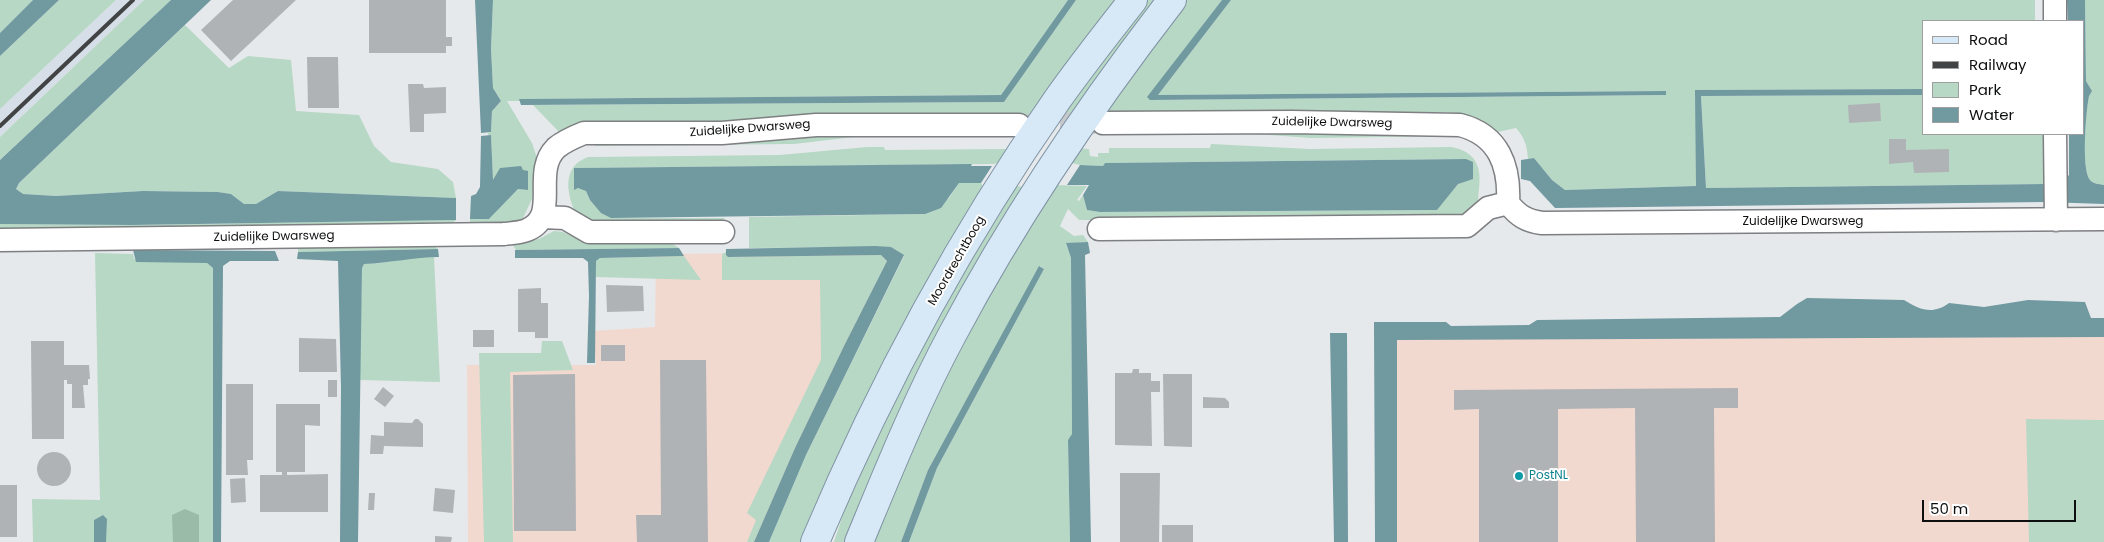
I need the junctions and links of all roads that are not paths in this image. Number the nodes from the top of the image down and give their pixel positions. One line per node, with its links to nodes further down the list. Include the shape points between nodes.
1 (1133, 0): 15 (main road, Moordrechtboog, via 1057,100 958,258 885,392)
2 (1172, 0): 16 (main road, via 1085,116 990,266 921,396)
3 (2055, 0): 4 (street)
4 (2055, 20)
5 (1103, 123): 8 (street, Zuidelijke Dwarsweg, via 1460,125 1473,129 1496,147 1506,168)
6 (1019, 125): 10 (street, Zuidelijke Dwarsweg, via 816,125 722,133 584,133 555,149 550,158 543,187)
7 (2055, 135): 9 (street)
8 (1508, 203): 9 (street, Zuidelijke Dwarsweg, via 1520,216 1542,224); 12 (street, via 1488,208 1467,226)
9 (2056, 203): 11 (street, Zuidelijke Dwarsweg)
10 (543, 217): 13 (street, via 565,218 589,232); 14 (street, Zuidelijke Dwarsweg, via 526,231 504,234)
11 (2104, 219)
12 (1099, 229)
13 (723, 232)
14 (0, 240)
15 (815, 542)
16 (859, 542)

